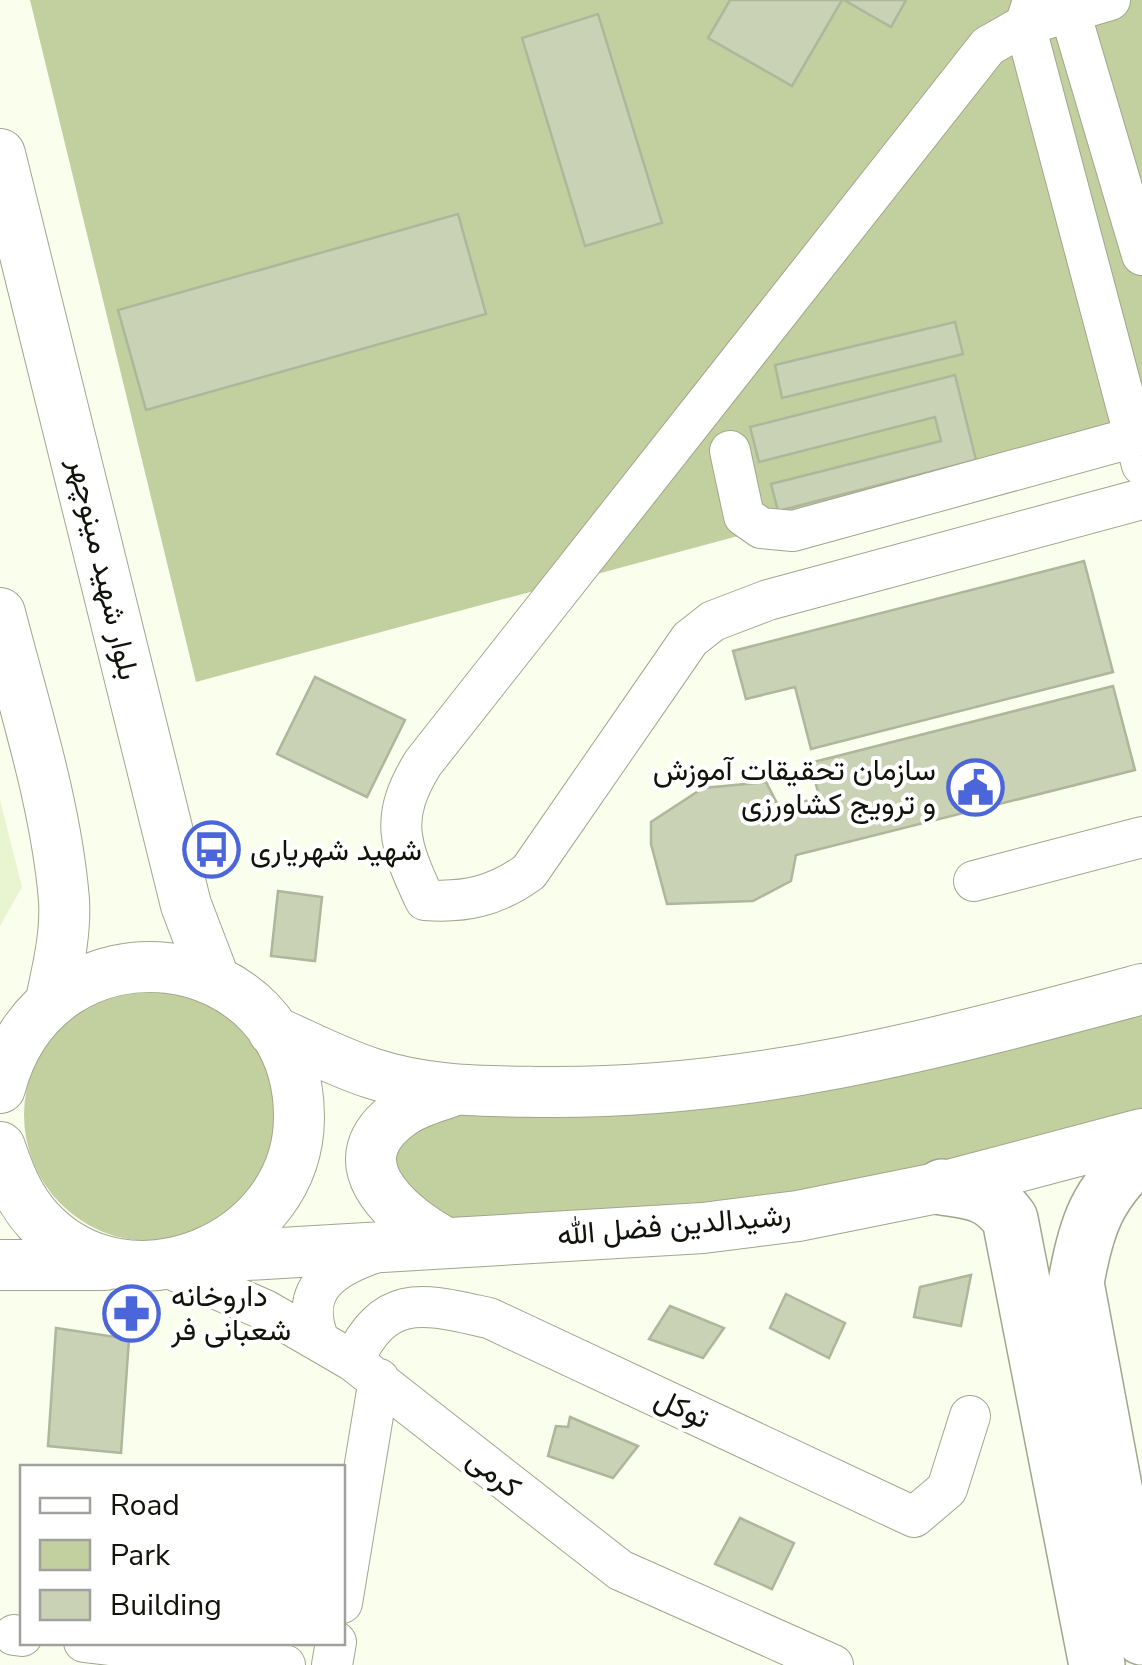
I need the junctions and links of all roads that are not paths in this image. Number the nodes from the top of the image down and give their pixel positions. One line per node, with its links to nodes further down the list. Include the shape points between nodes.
1 (1110, 0): 2 (street)
2 (1047, 9): 4 (street); 5 (street); 7 (street, via 988,46 424,764 403,796 401,829 425,900 463,902 509,887 529,872 690,639 713,621 768,600)
3 (0, 154): 11 (main road, بلوار شهید مینوچهر, via 186,905)
4 (1142, 254)
5 (1139, 446): 6 (street, via 792,531 761,528 744,516)
6 (730, 450)
7 (1142, 499)
8 (0, 613): 13 (main road, via 49,808 64,902 62,952)
9 (1142, 837): 10 (street)
10 (974, 881)
11 (215, 981): 13 (main road, via 174,968 130,966 88,978); 14 (main road)
12 (1142, 990): 16 (main road, via 814,1071 624,1093)
13 (28, 1014): 15 (main road)
14 (273, 1031): 16 (main road, via 372,1074); 23 (main road, via 293,1073 299,1118 291,1164 270,1204 238,1237)
15 (0, 1088)
16 (452, 1091): 22 (main road, via 402,1112 378,1137 371,1164 379,1192)
17 (1142, 1134): 20 (main road, رشیدالدین فضل الله)
18 (0, 1147): 21 (main road)
19 (1142, 1153): 28 (highway, via 1114,1179 1086,1228 1076,1284)
20 (942, 1188): 22 (main road, رشیدالدین فضل الله, via 704,1228); 32 (highway, via 995,1200 1010,1220)
21 (20, 1210): 23 (main road, via 81,1250)
22 (421, 1242): 23 (main road, رشیدالدین فضل الله); 25 (street, via 332,1273 314,1294 311,1320)
23 (163, 1263): 24 (main road, رشیدالدین فضل الله); 25 (street, کرمی)
24 (0, 1265)
25 (351, 1360): 26 (street, توکل, via 368,1329 390,1312 432,1306 489,1318 914,1517 947,1489); 27 (street); 31 (street, کرمی, via 620,1570)
26 (970, 1416)
27 (345, 1523)
28 (1142, 1636)
29 (110, 1645): 30 (street)
30 (285, 1665)
31 (832, 1665)
32 (1097, 1665)

